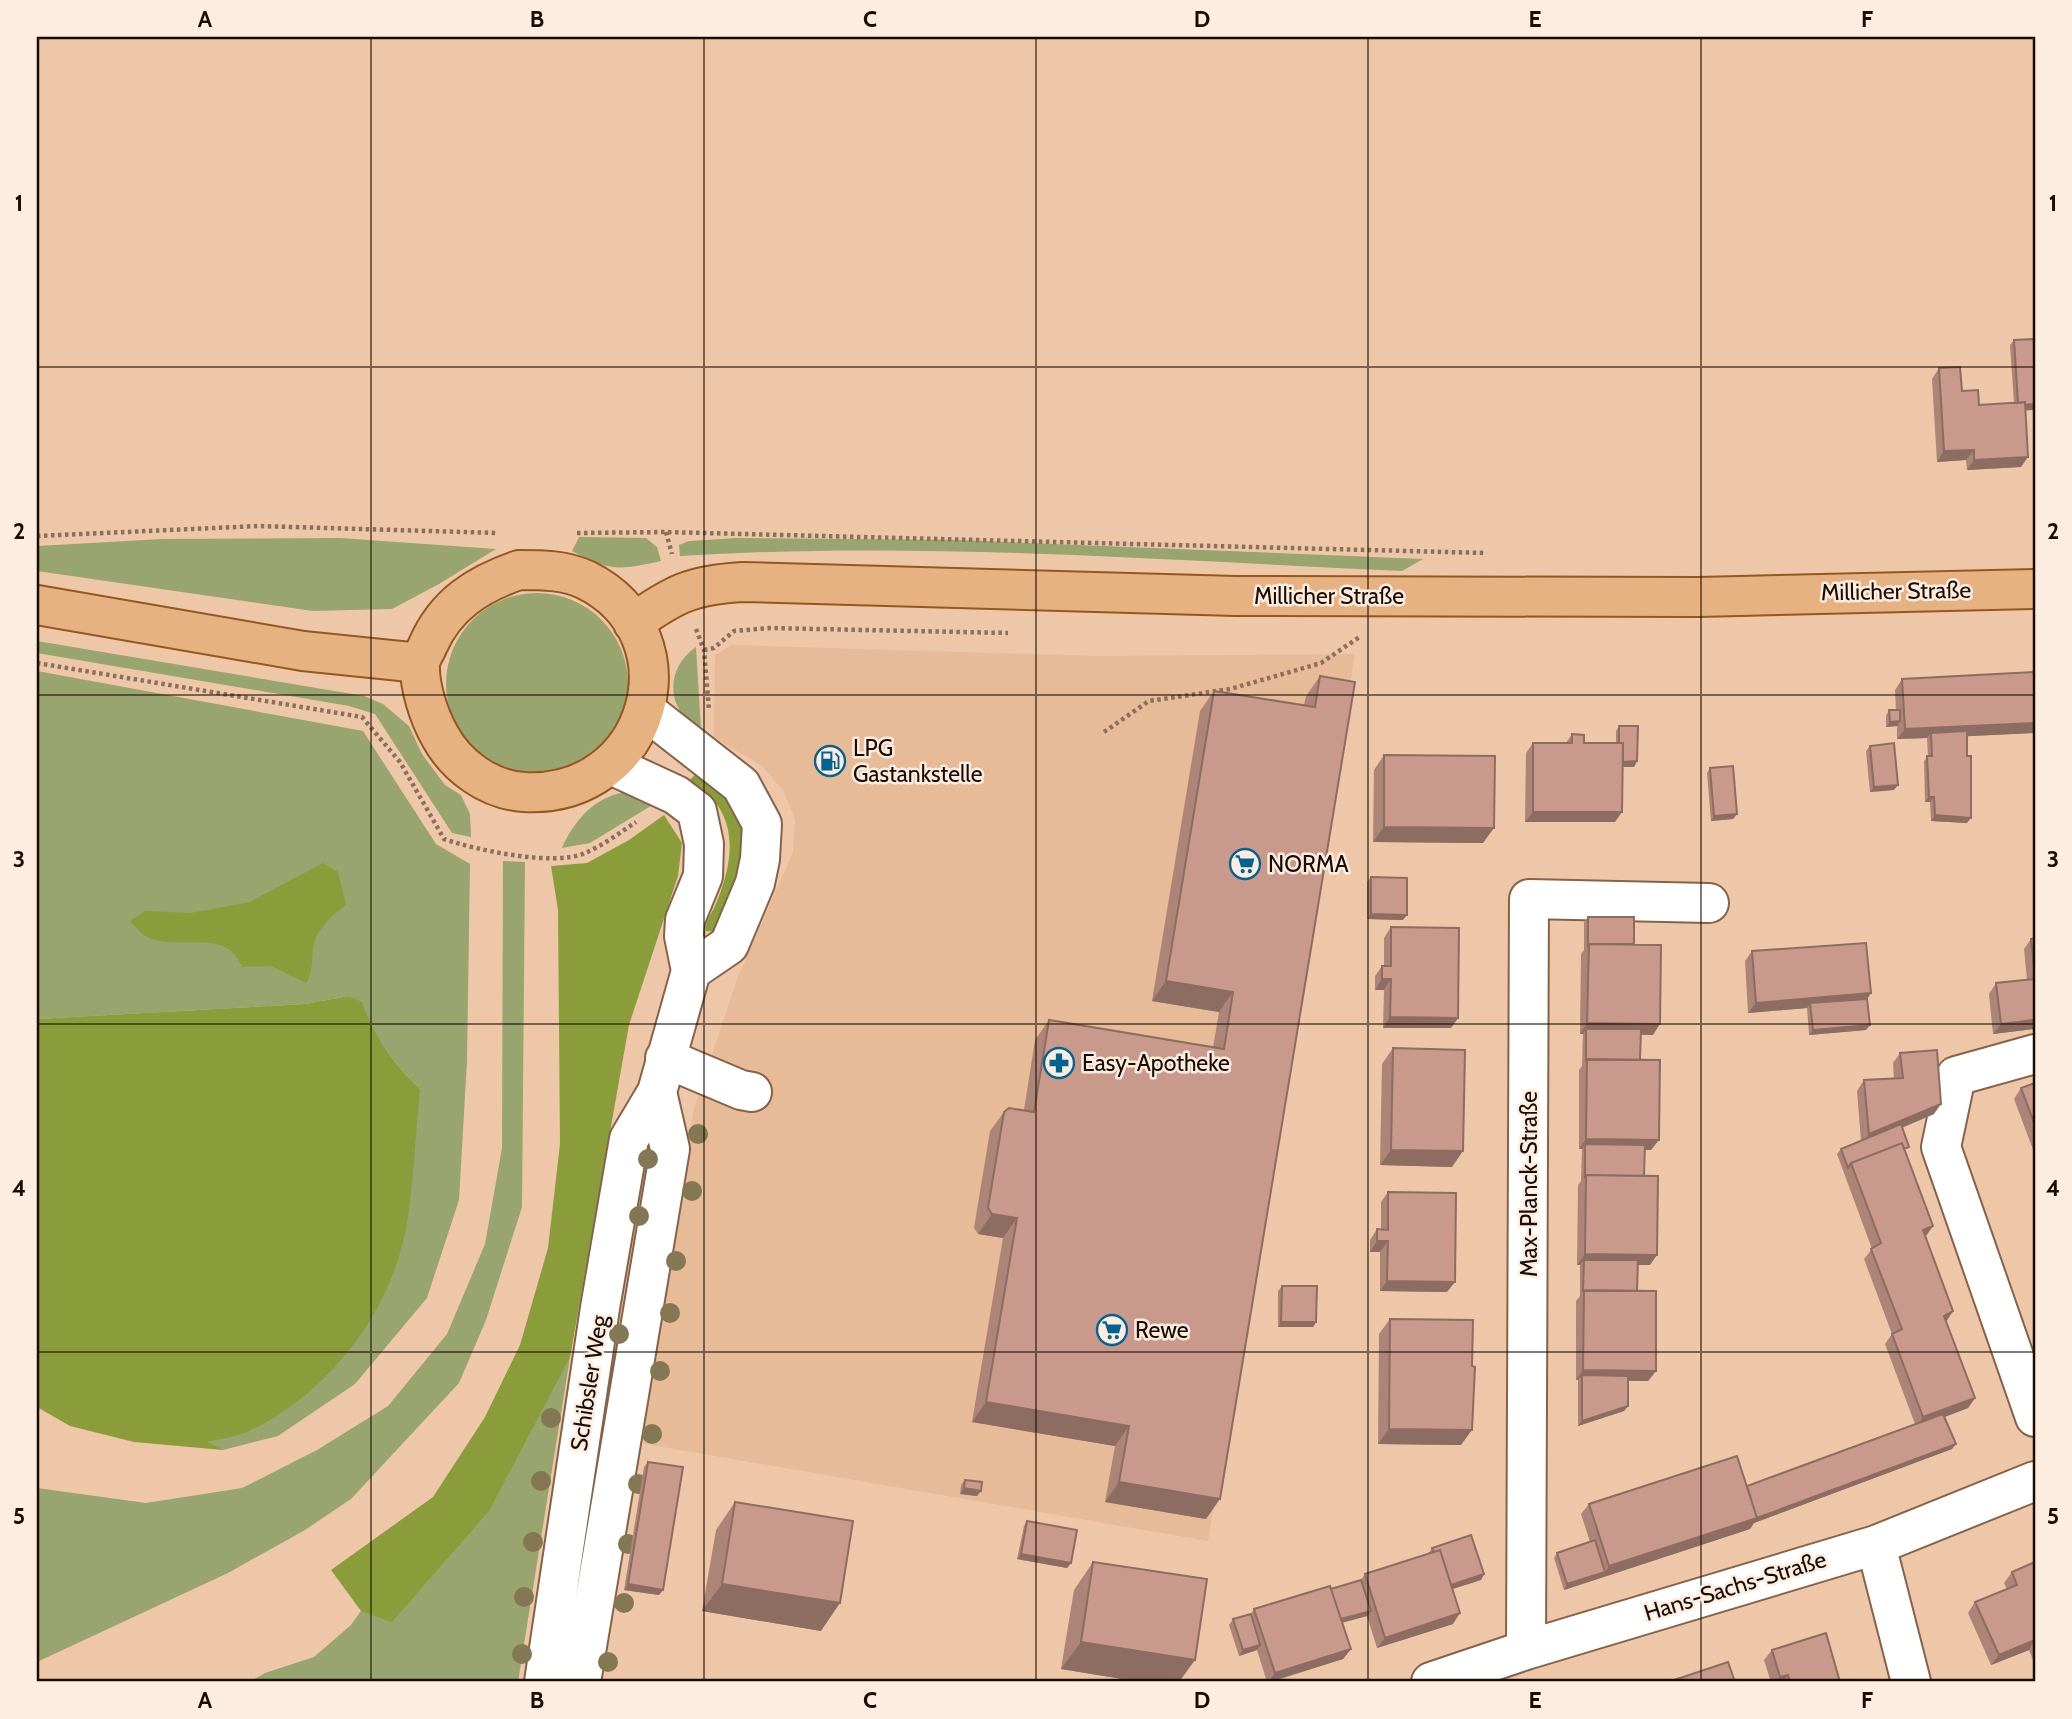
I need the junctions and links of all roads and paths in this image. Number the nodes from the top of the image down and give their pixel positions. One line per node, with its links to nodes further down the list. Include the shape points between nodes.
1 (499, 533): 3 (path, via 258,526)
2 (564, 533): 4 (path)
3 (37, 536)
4 (1487, 554)
5 (2035, 589): 7 (main road, Millicher Straße, via 1698,597 1236,596 743,582 681,591)
6 (37, 605): 9 (main road, via 303,651)
7 (633, 623): 9 (main road, via 615,601 586,580 553,570 519,570 486,581 458,601 436,626); 10 (main road, via 646,654)
8 (1363, 635): 11 (path, via 1321,663 1230,689 1149,701)
9 (420, 663): 12 (main road, via 432,722 447,750 494,786 547,793 593,779)
10 (645, 710): 12 (main road, via 634,738); 14 (street, via 741,785 761,824 755,883 729,945)
11 (1104, 732)
12 (611, 765): 14 (street, Schibsler Weg, via 676,794 697,811 704,844 703,876 685,920)
13 (1710, 903): 21 (street, Max-Planck-Straße, via 1529,900)
14 (691, 971): 16 (street, Schibsler Weg)
15 (2035, 1054): 18 (street, via 1956,1076 1941,1147)
16 (661, 1075): 17 (street); 22 (street, Schibsler Weg, via 629,1139); 23 (street, Schibsler Weg, via 670,1149)
17 (752, 1092)
18 (2035, 1417)
19 (2035, 1481): 20 (street, Hans-Sachs-Straße)
20 (1876, 1545): 21 (street, Hans-Sachs-Straße); 25 (street)
21 (1526, 1650): 24 (street, Hans-Sachs-Straße)
22 (544, 1682)
23 (581, 1682)
24 (1431, 1682)
25 (1911, 1682)

